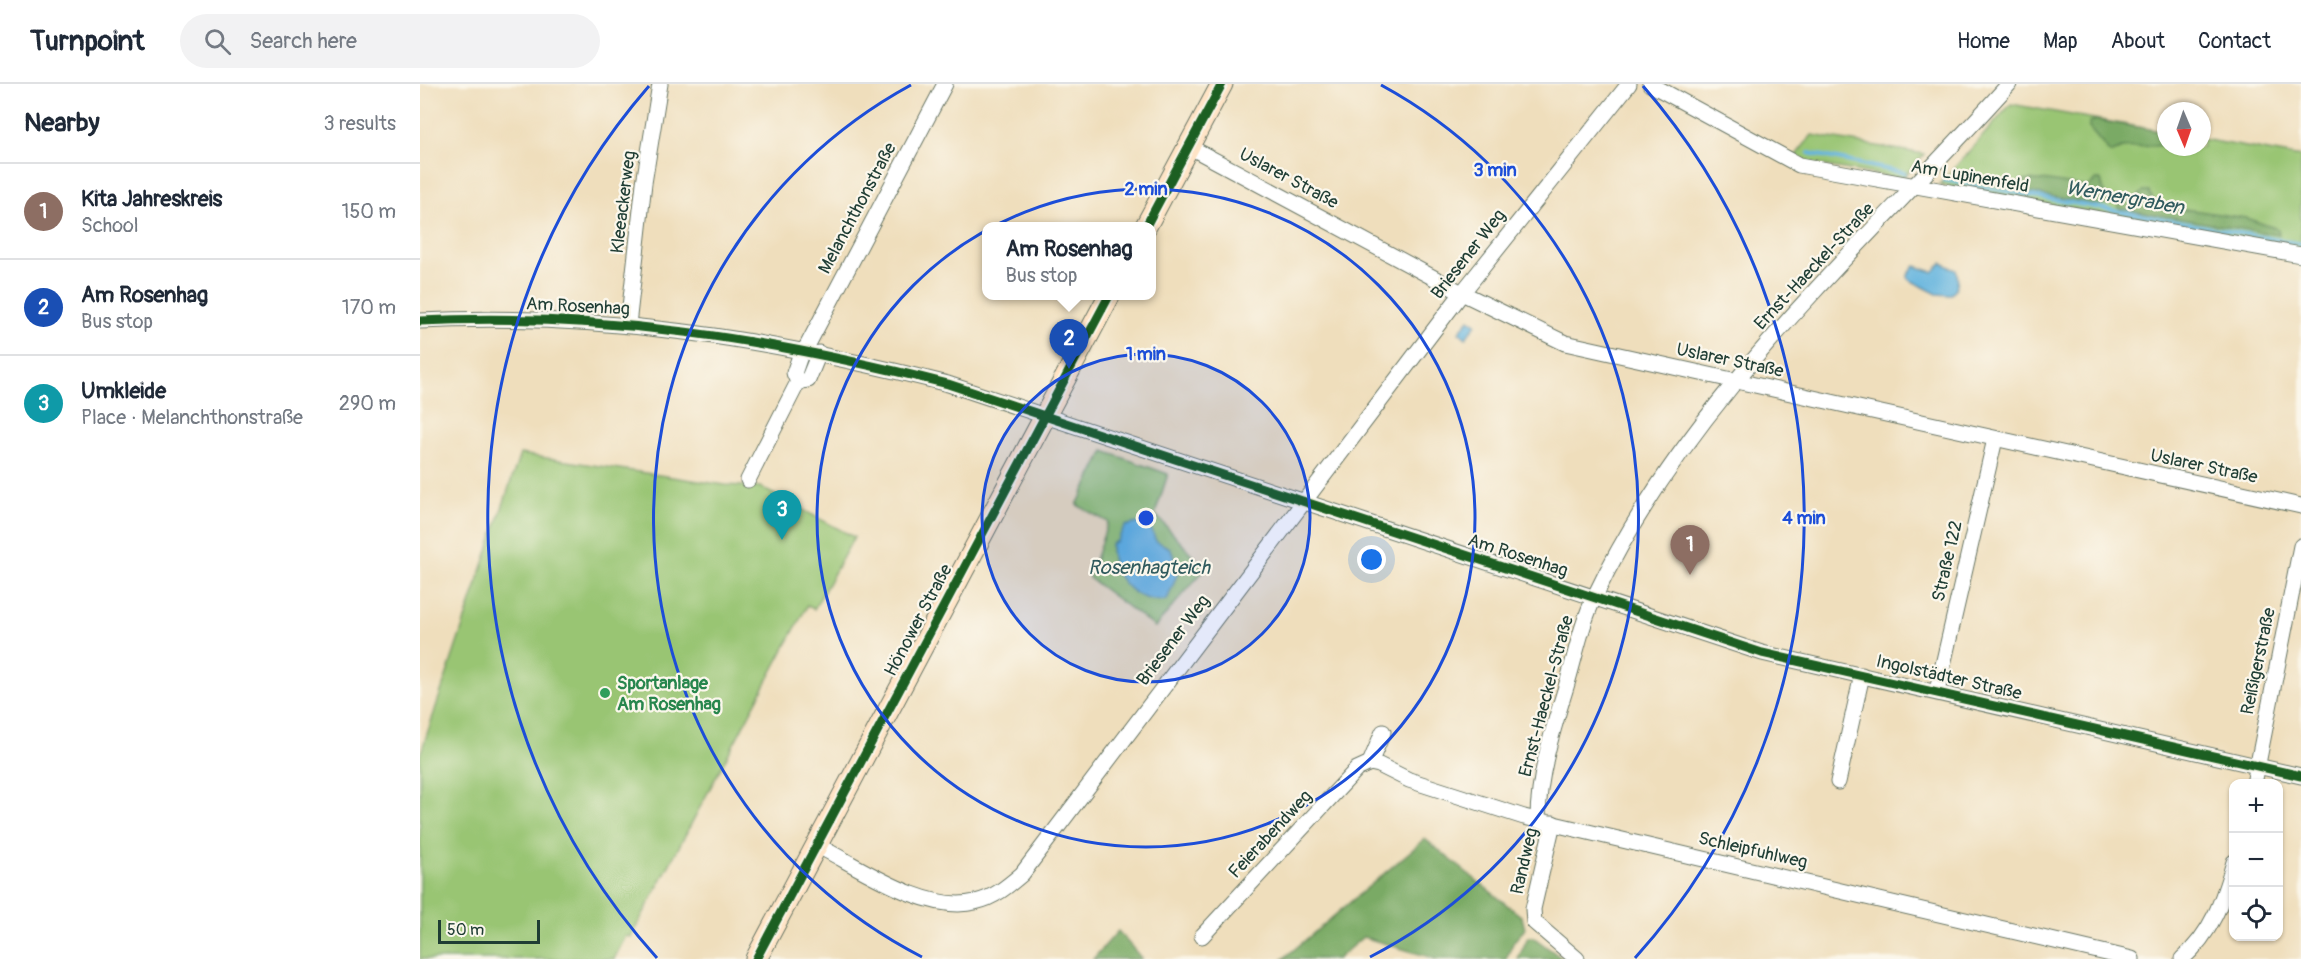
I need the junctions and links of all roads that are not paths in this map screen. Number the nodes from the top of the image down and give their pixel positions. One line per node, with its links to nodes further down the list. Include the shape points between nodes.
1 (660, 84): 14 (street, Kleeackerweg)
2 (945, 84): 15 (street, Melanchthonstraße)
3 (1222, 84): 7 (main road)
4 (1629, 84): 11 (street, Briesener Weg)
5 (1650, 84): 8 (street, Am Lupinenfeld, via 1799,165)
6 (2009, 84): 8 (street, Ernst-Haeckel-Straße)
7 (1188, 147): 9 (main road); 11 (street, Uslarer Straße)
8 (1914, 186): 10 (street, Am Lupinenfeld); 16 (street, Ernst-Haeckel-Straße)
9 (1148, 222)
10 (2301, 255)
11 (1462, 293): 16 (street, Uslarer Straße, via 1566,343); 20 (street, Briesener Weg)
12 (1107, 300): 17 (main road, Hönower Straße)
13 (420, 321): 14 (street, Am Rosenhag, via 534,319)
14 (628, 325): 15 (street, Am Rosenhag, via 717,334)
15 (808, 351): 17 (street, Am Rosenhag, via 948,384); 19 (street, Melanchthonstraße, via 808,380 798,382)
16 (1735, 380): 18 (street, Uslarer Straße); 23 (street, Ernst-Haeckel-Straße, via 1654,489)
17 (1044, 417): 20 (street, Am Rosenhag); 33 (main road, Hönower Straße)
18 (1995, 439): 21 (street, Uslarer Straße); 25 (street, Straße 122)
19 (748, 480)
20 (1301, 502): 23 (street, Am Rosenhag); 33 (street, Briesener Weg, via 1022,874 999,893 974,903 935,902)
21 (2301, 506)
22 (2301, 546): 28 (street, Reißigerstraße)
23 (1594, 598): 24 (street, Ingolstädter Straße, via 1762,653); 32 (street, Ernst-Haeckel-Straße, via 1559,711 1538,800)
24 (1862, 675): 25 (street, Ingolstädter Straße); 31 (street, Ingolstädter Straße)
25 (1937, 691): 28 (street, Ingolstädter Straße)
26 (1383, 732): 27 (street)
27 (1370, 763): 32 (street, Schleipfuhlweg, via 1467,800); 35 (street, Feierabendweg, via 1357,769)
28 (2256, 766): 29 (street, Ingolstädter Straße); 30 (street, Reißigerstraße)
29 (2301, 776)
30 (2254, 779)
31 (1838, 782)
32 (1546, 821): 37 (street, Randweg, via 1534,922); 38 (street, Schleipfuhlweg)
33 (818, 846): 36 (main road, Hönower Straße)
34 (2229, 878): 39 (street, via 2206,934)
35 (1202, 936)
36 (756, 959)
37 (1577, 959)
38 (2132, 959)
39 (2182, 959)

